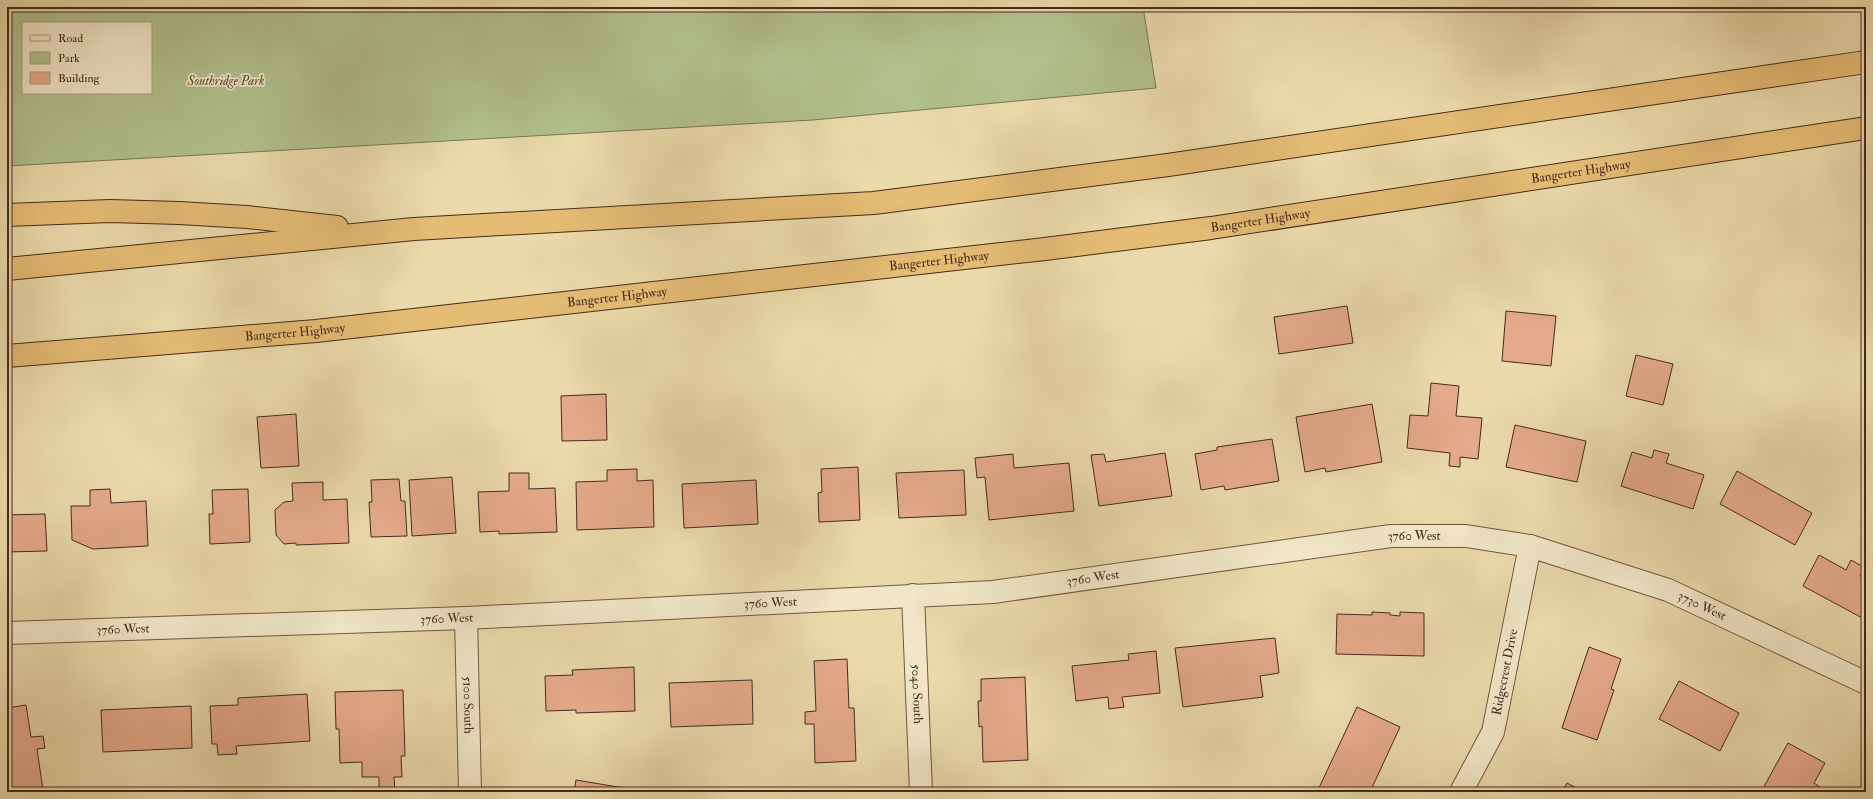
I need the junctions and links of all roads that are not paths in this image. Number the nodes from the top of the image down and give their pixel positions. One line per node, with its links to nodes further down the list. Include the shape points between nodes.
1 (1866, 62): 4 (highway, via 1183,163 874,203)
2 (1866, 128): 6 (highway, Bangerter Highway, via 1211,228 1045,249 316,331)
3 (7, 215): 4 (highway, via 179,213 247,217 332,227)
4 (414, 229): 5 (highway)
5 (7, 269)
6 (7, 356)
7 (1530, 546): 8 (street, 3760 West, via 1466,536 1391,536 993,592); 11 (street, 3730 West, via 1668,590); 14 (street, Ridgecrest Drive, via 1493,732)
8 (914, 595): 9 (street, 3760 West); 13 (street, 5040 South)
9 (466, 618): 10 (street, 3760 West); 12 (street, 5100 South)
10 (7, 633)
11 (1866, 683)
12 (470, 792)
13 (921, 792)
14 (1461, 792)

